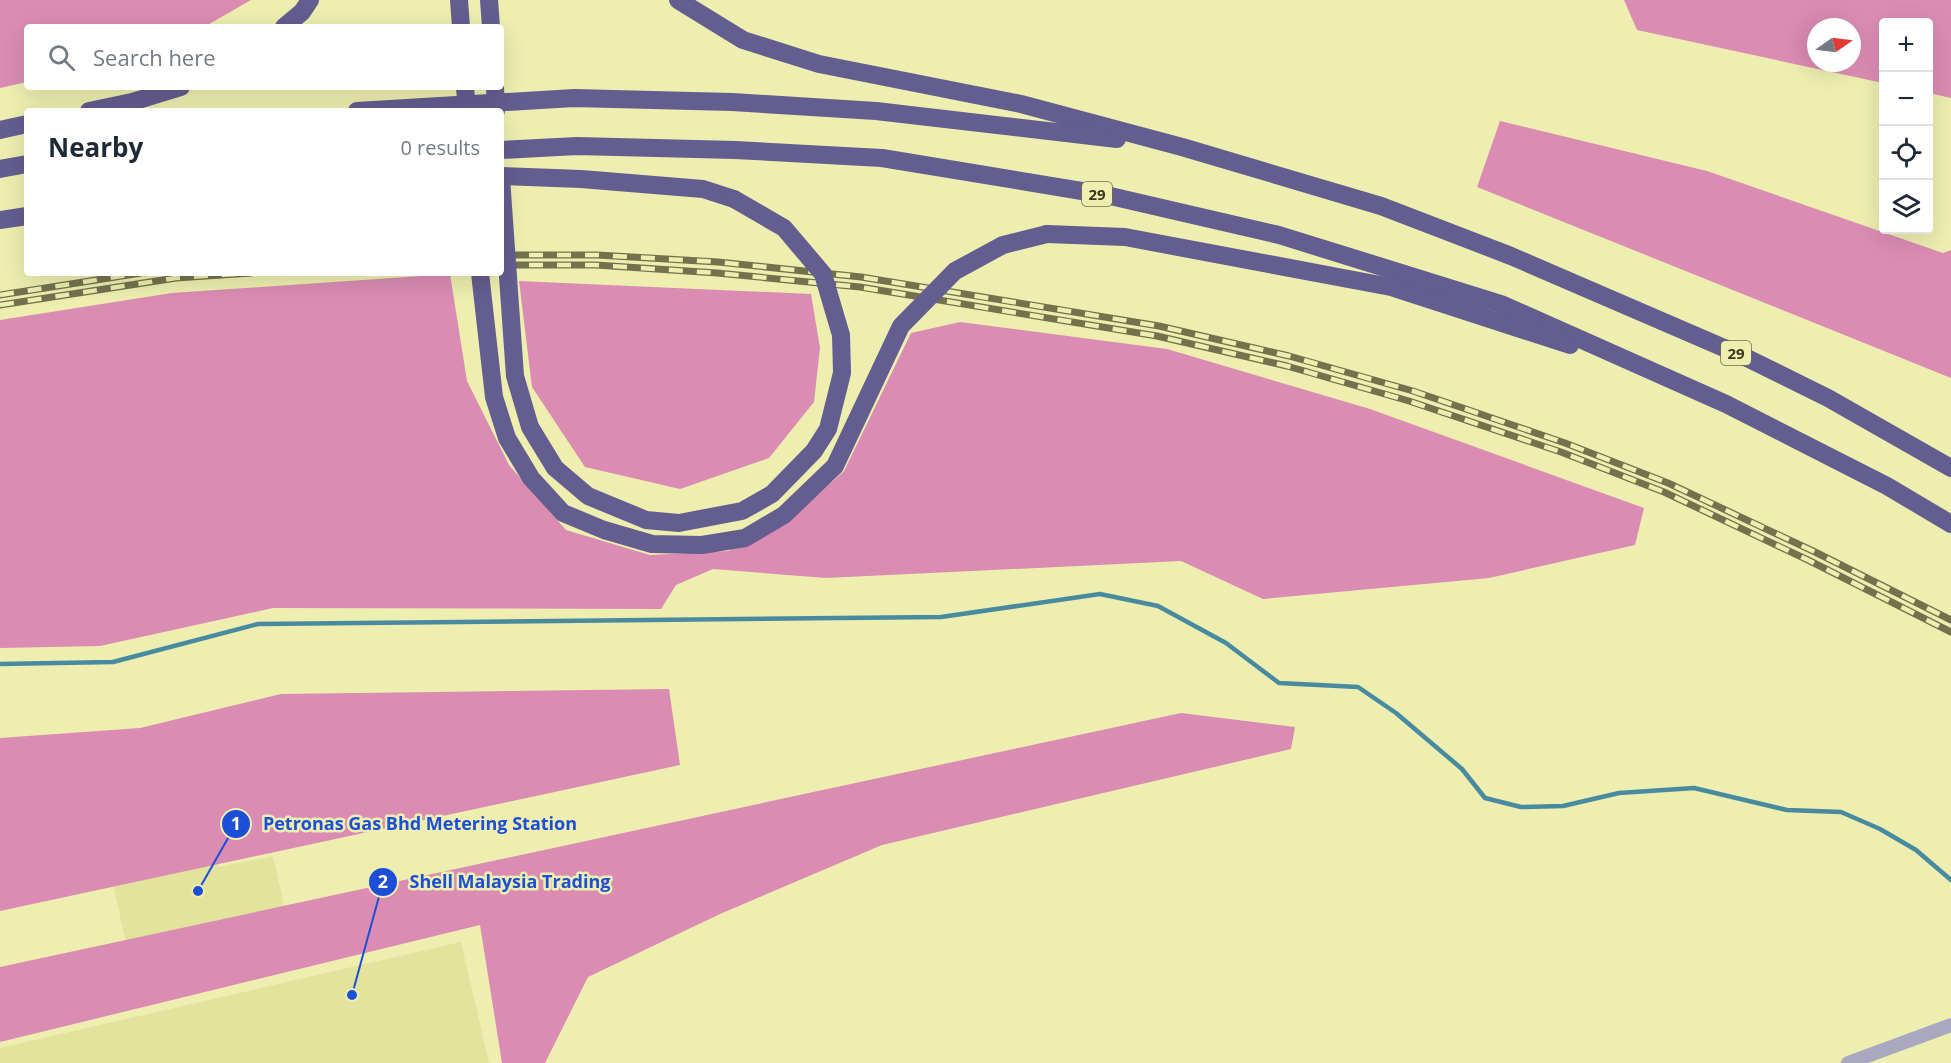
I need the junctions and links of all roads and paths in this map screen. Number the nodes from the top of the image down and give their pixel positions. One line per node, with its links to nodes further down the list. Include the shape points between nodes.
1 (310, 0): 5 (highway)
2 (459, 0): 6 (highway)
3 (489, 0): 7 (highway)
4 (678, 0): 17 (highway, via 743,40 819,64 1021,104)
5 (288, 24)
6 (461, 24)
7 (490, 24)
8 (171, 90): 11 (highway)
9 (465, 90): 13 (highway, bridge)
10 (495, 90): 14 (highway, bridge)
11 (103, 108)
12 (407, 108): 17 (highway, 29, via 574,98 732,102 876,111)
13 (467, 108)
14 (496, 108)
15 (24, 125): 16 (highway)
16 (0, 130)
17 (1182, 147): 27 (highway, 29, via 1381,206 1512,256 1745,357)
18 (504, 150): 26 (highway, 29, via 600,147 882,158 1106,195 1279,235 1424,279 1501,304)
19 (24, 164): 20 (highway)
20 (0, 168)
21 (504, 177): 24 (highway, bridge, via 704,189 734,198 784,228 822,274 841,336 842,373 828,429 814,451 772,494 742,511 679,523 646,520 588,496 555,468 530,427 515,376)
22 (24, 216): 23 (highway)
23 (0, 220)
24 (504, 220)
25 (480, 276): 26 (highway, bridge, via 494,397 507,438 531,478 563,513 652,544 702,545 745,538 784,515 835,466 901,326 955,271 1003,245 1047,234 1125,237 1391,287)
26 (1666, 376): 28 (highway, 29, via 1776,428)
27 (1951, 468)
28 (1951, 524)
29 (1951, 1025): 30 (street)
30 (1848, 1063)

